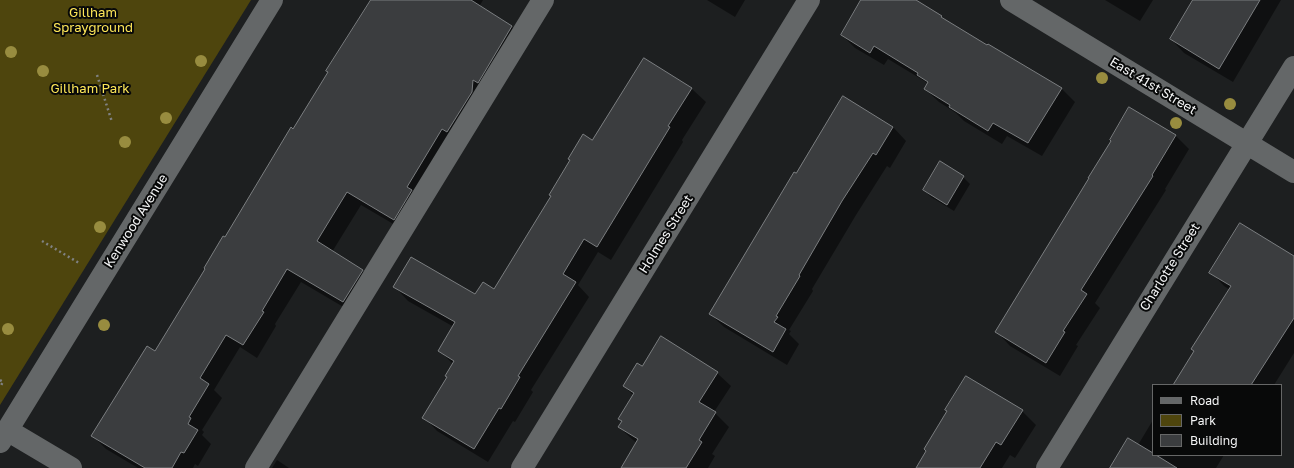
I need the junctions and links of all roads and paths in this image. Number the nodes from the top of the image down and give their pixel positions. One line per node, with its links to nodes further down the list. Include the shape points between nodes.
1 (272, 0): 14 (street, Kenwood Avenue)
2 (543, 0): 16 (street)
3 (809, 0): 17 (street, Holmes Street)
4 (1011, 0): 8 (street, East 41st Street)
5 (1294, 67): 8 (street, Charlotte Street)
6 (97, 75): 7 (path)
7 (112, 122)
8 (1247, 144): 9 (street, East 41st Street); 18 (street, Charlotte Street)
9 (1294, 172)
10 (42, 241): 11 (path)
11 (80, 264)
12 (0, 380): 13 (path, via 3,382)
13 (0, 387)
14 (4, 436): 15 (street)
15 (71, 468)
16 (256, 468)
17 (522, 468)
18 (1047, 468)

